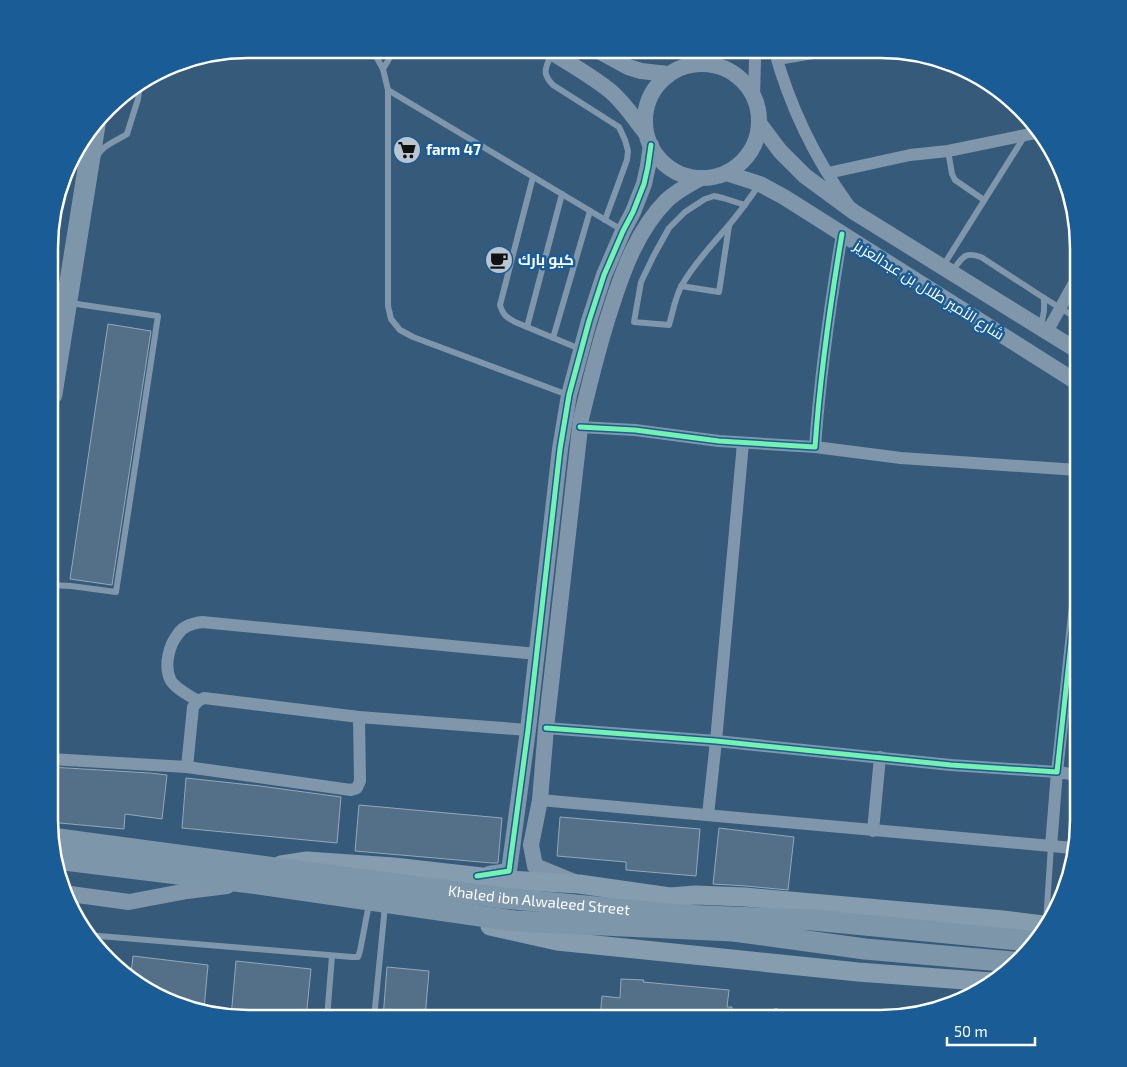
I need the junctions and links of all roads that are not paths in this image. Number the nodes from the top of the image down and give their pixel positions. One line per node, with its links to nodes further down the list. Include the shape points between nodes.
1 (377, 58): 12 (lane)
2 (390, 58): 12 (lane)
3 (548, 58): 34 (lane, via 546,78 619,127 625,140 627,160)
4 (560, 58): 21 (street, via 610,90)
5 (612, 58): 13 (street, via 641,71)
6 (698, 58): 11 (street)
7 (755, 58): 16 (street)
8 (777, 58): 10 (street)
9 (802, 58): 10 (lane)
10 (778, 62): 24 (street, via 792,103)
11 (690, 64): 13 (street); 16 (street, via 704,63 728,70 739,77)
12 (383, 69): 14 (lane)
13 (668, 74): 21 (street, via 650,94 643,118)
14 (388, 90): 25 (lane); 52 (lane, via 388,306 391,320 400,330 414,337)
15 (139, 92): 28 (lane, via 127,134 98,154)
16 (754, 97): 17 (street)
17 (759, 123): 23 (street, via 746,158); 33 (street, شارع الأمير طلال بن عبدالعزيز, via 805,176)
18 (1032, 134): 19 (street)
19 (1025, 136): 22 (street); 30 (lane)
20 (93, 138): 28 (main road)
21 (648, 138): 26 (street, via 664,164 675,172); 36 (street, via 644,184)
22 (948, 151): 24 (street, via 910,155); 30 (lane, via 955,180)
23 (726, 173): 26 (street); 27 (street, شارع الأمير طلال بن عبدالعزيز)
24 (828, 173): 33 (street)
25 (533, 177): 29 (lane); 45 (lane, via 500,305 502,313)
26 (699, 179): 53 (street, via 668,200 649,223 632,253 605,326)
27 (760, 184): 31 (lane); 37 (street, شارع الأمير طلال بن عبدالعزيز)
28 (84, 191): 42 (main road)
29 (562, 194): 32 (lane); 45 (lane)
30 (984, 200): 38 (lane)
31 (745, 205): 35 (lane); 39 (lane, via 714,196 685,212 669,228 641,282 634,322 669,325)
32 (590, 211): 34 (lane); 47 (lane)
33 (854, 212): 38 (street, شارع الأمير طلال بن عبدالعزيز)
34 (605, 220): 36 (lane)
35 (729, 225): 39 (lane); 39 (lane, via 719,292)
36 (623, 230): 49 (street, via 604,275)
37 (842, 234): 51 (street, شارع الأمير طلال بن عبدالعزيز); 55 (street, via 829,313)
38 (947, 269): 41 (lane, via 971,254 981,257); 46 (street, شارع الأمير طلال بن عبدالعزيز)
39 (681, 286)
40 (1070, 290): 43 (street)
41 (1044, 298): 43 (lane); 46 (lane)
42 (66, 302): 50 (main road); 57 (lane, via 158,316 116,592)
43 (1060, 308): 44 (lane); 46 (street)
44 (1070, 314)
45 (526, 327): 47 (lane)
46 (1044, 330): 48 (street, شارع الأمير طلال بن عبدالعزيز)
47 (553, 338): 49 (lane)
48 (1070, 346)
49 (581, 350): 52 (street)
50 (58, 355)
51 (1070, 378)
52 (569, 395): 59 (street)
53 (580, 426): 54 (street); 62 (street)
54 (743, 443): 55 (street); 64 (street)
55 (815, 447): 56 (street, via 901,458)
56 (1070, 469)
57 (58, 585)
58 (1070, 652): 68 (street)
59 (537, 654): 60 (street, via 193,623 178,633 168,652 167,669 170,681); 63 (street)
60 (198, 701): 61 (street, via 204,698); 67 (street, via 193,707)
61 (360, 717): 63 (street); 67 (street, via 358,788 351,790)
62 (546, 728): 64 (street); 70 (street)
63 (528, 730): 78 (street, via 509,871)
64 (716, 741): 65 (street); 71 (street)
65 (880, 757): 68 (street); 72 (street)
66 (58, 759): 67 (street)
67 (187, 767)
68 (1057, 772): 69 (street); 74 (street)
69 (1070, 774)
70 (540, 800): 71 (street); 80 (street, via 532,845 535,866)
71 (708, 815): 72 (street)
72 (873, 831): 74 (street)
73 (59, 839): 77 (main road, Khaled ibn Alwaleed Street)
74 (1051, 846): 75 (street); 83 (lane)
75 (1067, 847)
76 (62, 861): 79 (main road, Khaled ibn Alwaleed Street)
77 (268, 867): 78 (main road, via 307,861); 86 (main road, Khaled ibn Alwaleed Street, via 502,898 680,915 813,920)
78 (477, 876): 80 (main road)
79 (251, 883): 81 (street, via 129,902); 82 (main road, Khaled ibn Alwaleed Street)
80 (579, 884): 84 (main road, via 670,897 745,897)
81 (73, 894)
82 (382, 902): 87 (lane, via 358,956); 88 (main road, Khaled ibn Alwaleed Street, via 514,921 733,931); 89 (main road, via 556,941); 91 (lane)
83 (1047, 909)
84 (1037, 924)
85 (98, 936): 87 (lane)
86 (1026, 941)
87 (332, 956): 90 (lane)
88 (1006, 961)
89 (979, 981)
90 (328, 1010)
91 (375, 1010)

